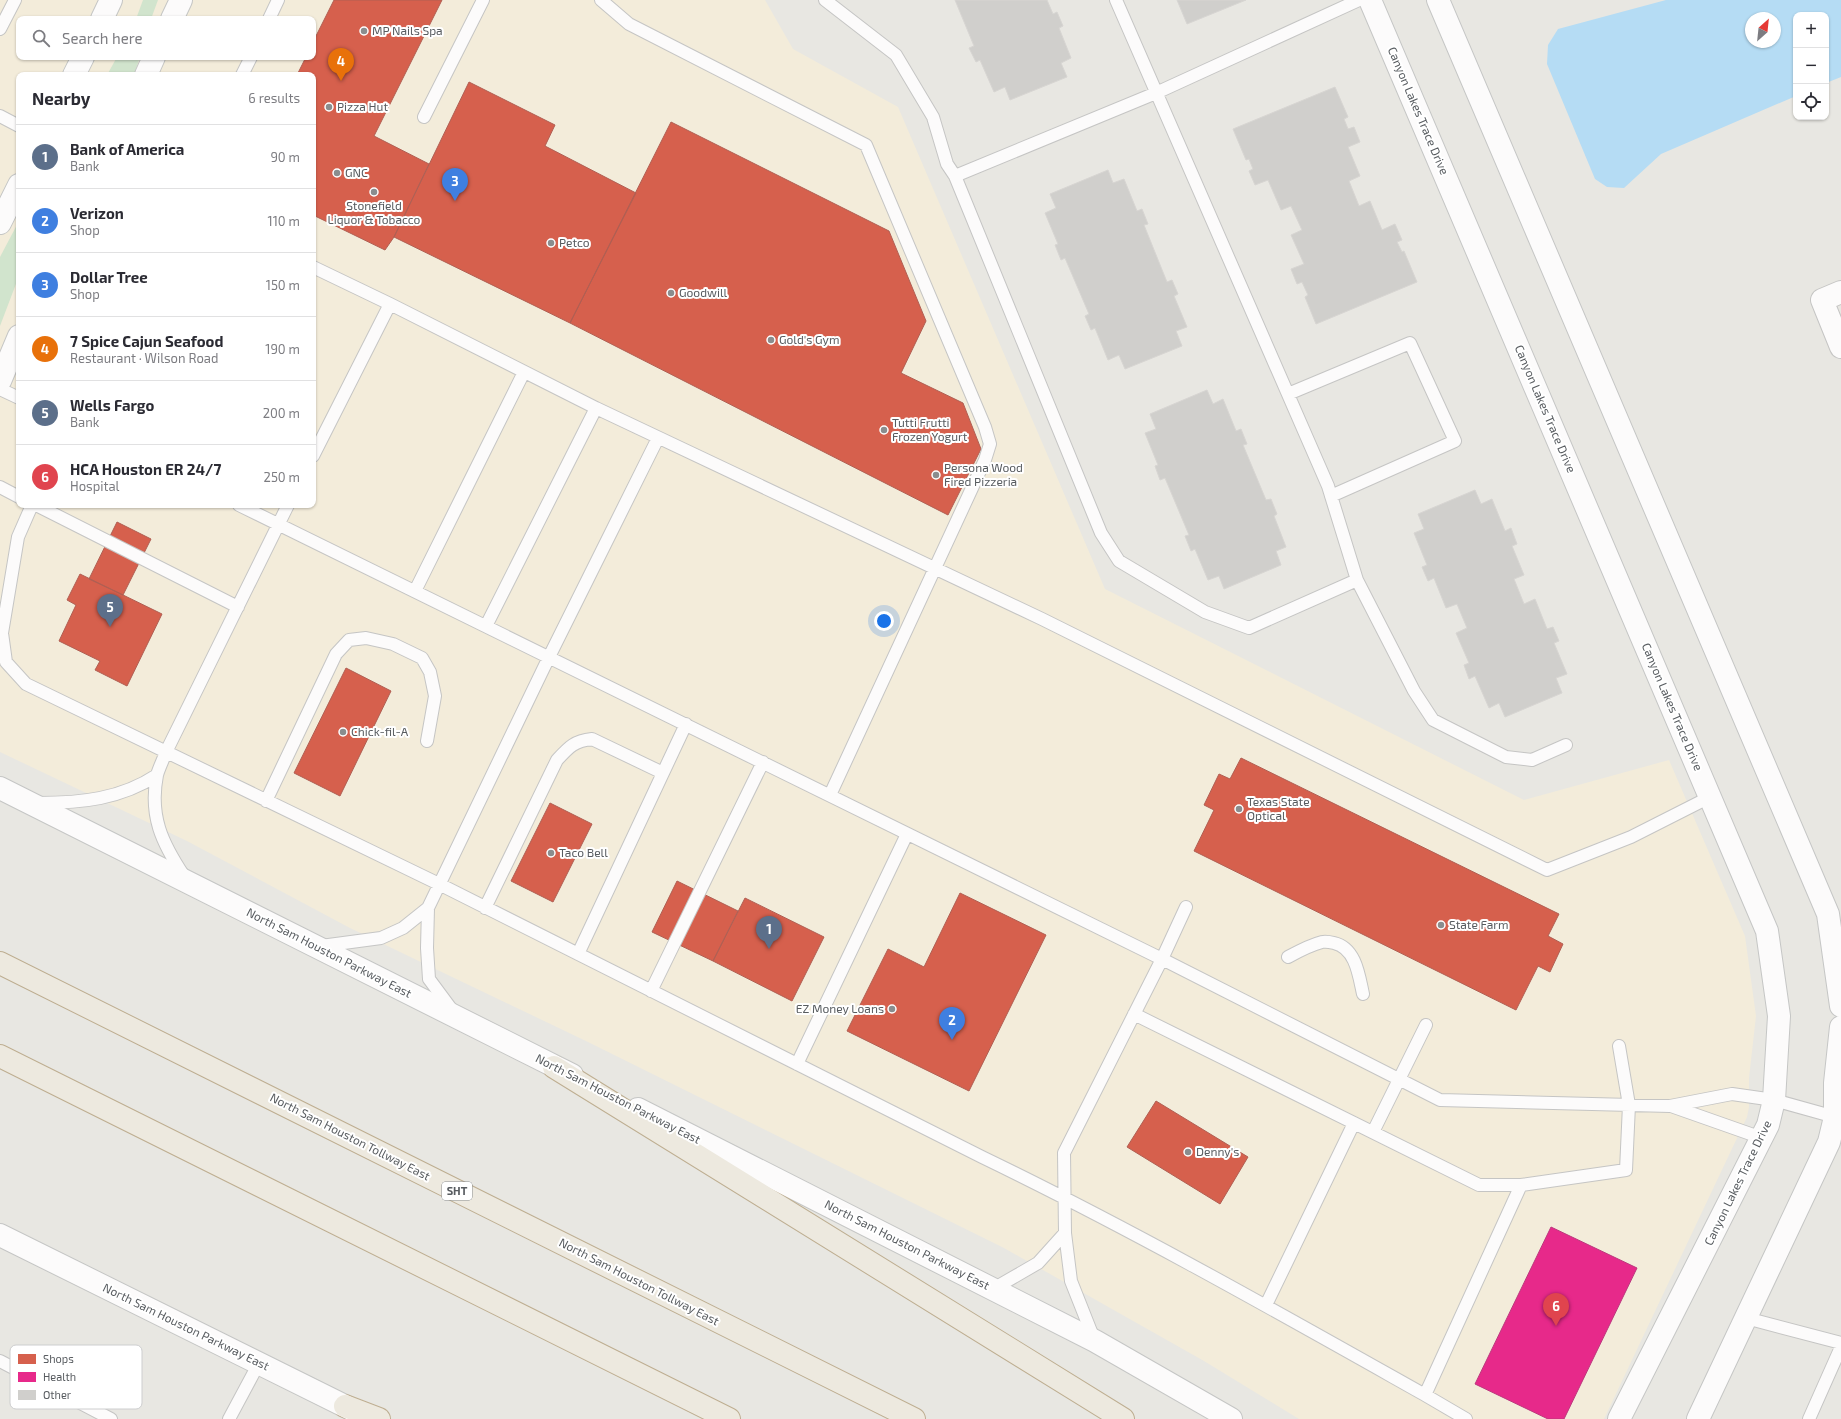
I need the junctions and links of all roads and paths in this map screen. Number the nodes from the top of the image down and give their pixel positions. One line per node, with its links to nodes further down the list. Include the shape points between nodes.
1 (15, 0): 15 (lane)
2 (112, 0): 12 (street)
3 (181, 0): 13 (street)
4 (278, 0): 14 (lane)
5 (483, 0): 24 (lane)
6 (601, 0): 50 (lane, via 629,24 866,145 990,444)
7 (825, 0): 26 (lane, via 896,55 934,117 947,164)
8 (1116, 0): 22 (lane)
9 (1359, 0): 22 (lane)
10 (1370, 0): 65 (street, Canyon Lakes Trace Drive)
11 (1436, 0): 81 (street, via 1828,914)
12 (104, 16)
13 (173, 16)
14 (270, 16)
15 (0, 29)
16 (82, 60): 19 (street)
17 (153, 60): 20 (street)
18 (250, 60): 21 (lane)
19 (76, 72)
20 (147, 72)
21 (244, 72)
22 (1156, 93): 26 (lane); 37 (lane)
23 (0, 116): 25 (lane)
24 (424, 117)
25 (16, 124)
26 (955, 176): 51 (lane, via 1102,533 1119,561 1205,612 1249,628)
27 (16, 191): 28 (street)
28 (0, 223)
29 (316, 268): 31 (lane)
30 (1831, 296): 33 (street)
31 (390, 304): 34 (lane); 41 (lane)
32 (16, 343): 35 (street)
33 (1841, 347)
34 (524, 372): 39 (lane); 52 (lane)
35 (0, 381)
36 (0, 389): 38 (lane)
37 (1288, 394): 44 (lane); 44 (lane, via 1410,343 1455,441)
38 (16, 397)
39 (596, 408): 40 (lane); 54 (lane)
40 (658, 438): 50 (lane); 55 (lane)
41 (316, 450)
42 (0, 487): 43 (lane)
43 (16, 495)
44 (1331, 496): 51 (lane)
45 (31, 508): 59 (lane, via 18,537 2,632 6,662 26,684)
46 (42, 508): 53 (lane)
47 (248, 508): 49 (lane)
48 (286, 508): 49 (lane)
49 (278, 524): 52 (lane); 53 (lane)
50 (934, 569): 64 (lane); 65 (lane, via 1042,619 1547,870 1631,837)
51 (1357, 580): 58 (lane, via 1414,691 1433,720 1506,757 1532,760)
52 (415, 591): 54 (lane)
53 (238, 606): 59 (lane)
54 (486, 626): 55 (lane)
55 (549, 657): 56 (lane); 70 (lane)
56 (686, 724): 60 (lane); 61 (lane)
57 (427, 741): 66 (lane, via 435,696 430,672 422,658 386,642 366,638 349,640 336,654)
58 (1566, 745)
59 (166, 752): 62 (lane); 66 (lane)
60 (763, 762): 64 (lane); 79 (lane)
61 (663, 773): 73 (lane, via 592,739 570,745 557,760); 75 (lane)
62 (157, 775): 67 (lane, via 120,794 93,800); 69 (lane, via 155,814 160,834 168,853)
63 (0, 788): 67 (street, North Sam Houston Parkway East)
64 (830, 795): 68 (lane)
65 (1710, 797): 91 (street, Canyon Lakes Trace Drive, via 1767,931 1779,1016)
66 (266, 801): 70 (lane)
67 (33, 803): 69 (street, North Sam Houston Parkway East)
68 (907, 834): 77 (lane); 88 (lane)
69 (187, 881): 74 (street, North Sam Houston Parkway East)
70 (439, 884): 72 (lane); 73 (lane)
71 (1186, 907): 77 (lane)
72 (428, 908): 74 (lane, via 403,928 381,938); 83 (lane, via 426,948 429,979)
73 (485, 908): 75 (lane)
74 (317, 947): 83 (street, North Sam Houston Parkway East)
75 (578, 954): 79 (lane)
76 (1288, 957): 80 (lane, via 1324,941 1338,944 1351,954 1358,970)
77 (1162, 959): 82 (lane); 90 (lane)
78 (0, 963): 119 (highway, North Sam Houston Tollway East / SHT)
79 (651, 991): 88 (lane)
80 (1363, 994)
81 (1841, 1006)
82 (1134, 1014): 94 (lane); 99 (lane, via 1064,1153)
83 (457, 1018): 89 (street, North Sam Houston Parkway East)
84 (1426, 1025): 90 (lane)
85 (1841, 1027): 95 (street, via 1835,1083)
86 (1619, 1046): 92 (lane)
87 (0, 1056): 118 (highway)
88 (797, 1064): 99 (lane)
89 (554, 1067): 102 (street, North Sam Houston Parkway East); 120 (highway)
90 (1398, 1079): 92 (lane, via 1440,1100); 96 (lane)
91 (1774, 1100): 93 (lane, via 1732,1094); 95 (lane); 97 (street, Canyon Lakes Trace Drive)
92 (1629, 1105): 93 (lane); 98 (lane, via 1626,1170)
93 (1670, 1106): 97 (lane)
94 (1354, 1123): 96 (lane); 103 (lane)
95 (1838, 1124): 104 (street)
96 (1373, 1132): 98 (lane, via 1479,1185)
97 (1762, 1138): 123 (street, Canyon Lakes Trace Drive)
98 (1521, 1184): 111 (lane)
99 (1065, 1197): 100 (lane); 103 (lane)
100 (1065, 1233): 102 (lane, via 1038,1263); 105 (lane, via 1071,1281)
101 (0, 1235): 109 (street, North Sam Houston Parkway East)
102 (993, 1289): 105 (street, North Sam Houston Parkway East)
103 (1266, 1305): 111 (lane)
104 (1746, 1318): 106 (lane); 124 (street)
105 (1095, 1340): 121 (street, North Sam Houston Parkway East)
106 (1841, 1344)
107 (1841, 1347): 125 (lane)
108 (0, 1361): 110 (lane)
109 (259, 1363): 112 (street, North Sam Houston Parkway East); 115 (lane)
110 (10, 1366)
111 (1425, 1395): 122 (lane)
112 (345, 1406): 116 (street, North Sam Houston Parkway East); 117 (highway)
113 (92, 1409): 114 (lane)
114 (111, 1419)
115 (229, 1419)
116 (372, 1419)
117 (379, 1419)
118 (729, 1419)
119 (914, 1419)
120 (1123, 1419)
121 (1230, 1419)
122 (1466, 1419)
123 (1619, 1419)
124 (1698, 1419)
125 (1809, 1419)

